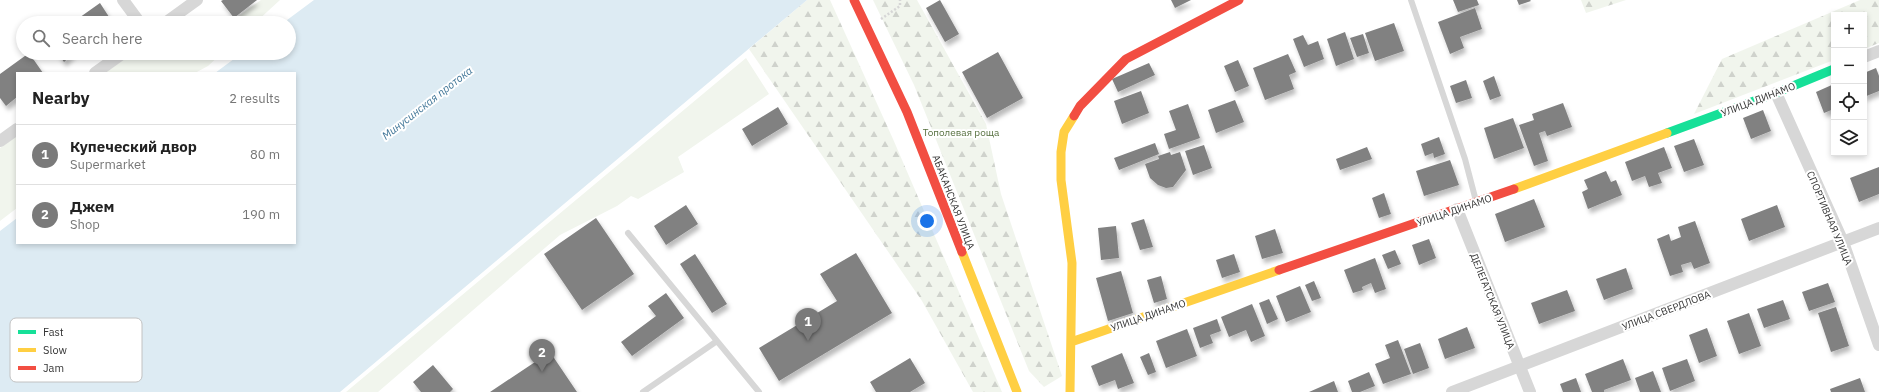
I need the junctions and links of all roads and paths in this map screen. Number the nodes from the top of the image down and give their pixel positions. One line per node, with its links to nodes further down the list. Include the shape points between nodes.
1 (123, 0): 7 (street)
2 (197, 0): 8 (street)
3 (854, 0): 9 (street, АБАКАНСКАЯ УЛИЦА)
4 (900, 0): 9 (path, via 900,6)
5 (1239, 0): 24 (street, via 1126,59 1080,106 1064,132 1061,180 1072,263)
6 (1411, 0): 18 (lane, via 1465,159)
7 (135, 16)
8 (175, 16)
9 (868, 28): 29 (street, АБАКАНСКАЯ УЛИЦА, via 907,112)
10 (1879, 51): 11 (street)
11 (1867, 56)
12 (113, 60): 14 (street)
13 (1831, 70): 15 (street, УЛИЦА ДИНАМО)
14 (96, 72)
15 (1776, 93): 18 (street, УЛИЦА ДИНАМО); 22 (street, СПОРТИВНАЯ УЛИЦА)
16 (16, 130): 17 (street)
17 (0, 142)
18 (1476, 203): 19 (street, УЛИЦА ДИНАМО)
19 (1457, 209): 24 (street, УЛИЦА ДИНАМО); 26 (street, ДЕЛЕГАТСКАЯ УЛИЦА)
20 (1879, 228): 22 (street, УЛИЦА СВЕРДЛОВА)
21 (628, 233): 23 (lane)
22 (1843, 242): 25 (street, СПОРТИВНАЯ УЛИЦА); 26 (street, УЛИЦА СВЕРДЛОВА)
23 (717, 341): 27 (lane); 28 (lane)
24 (1071, 342): 30 (street)
25 (1879, 345)
26 (1520, 367): 31 (street, УЛИЦА СВЕРДЛОВА); 32 (street, ДЕЛЕГАТСКАЯ УЛИЦА)
27 (643, 392)
28 (759, 392)
29 (1017, 392)
30 (1070, 392)
31 (1452, 392)
32 (1530, 392)

